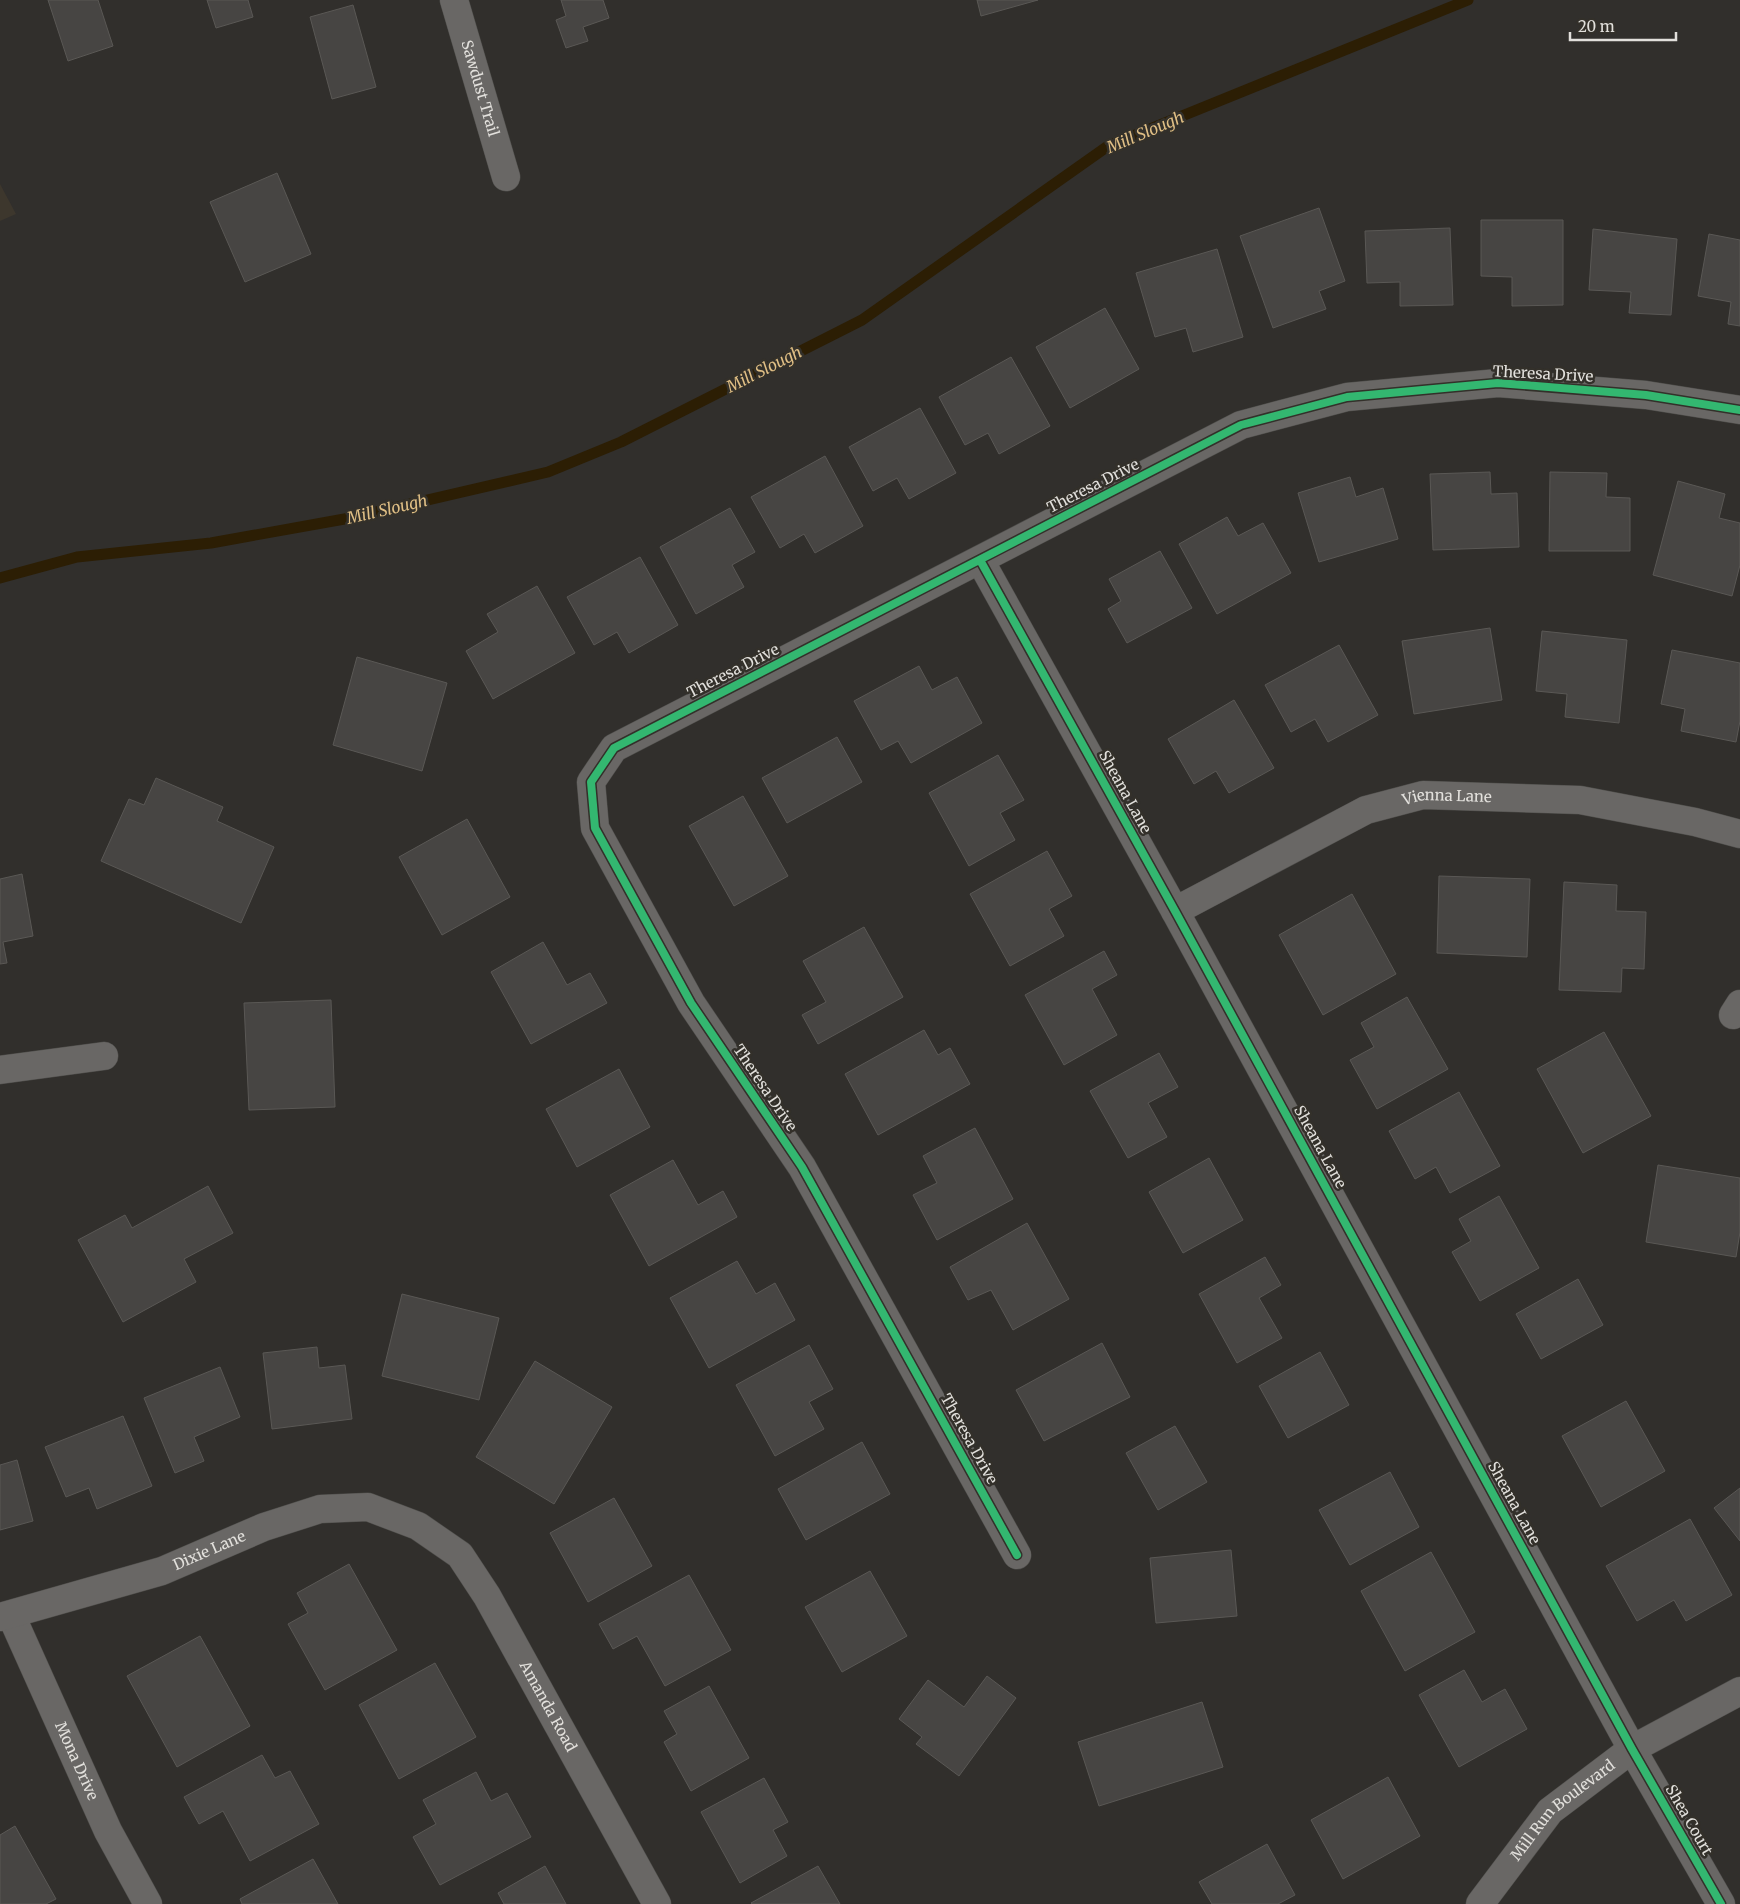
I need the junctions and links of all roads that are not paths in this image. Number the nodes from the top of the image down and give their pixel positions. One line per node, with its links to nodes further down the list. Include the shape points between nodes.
1 (454, 0): 2 (street, Sawdust Trail)
2 (506, 177)
3 (1740, 410): 4 (street, Theresa Drive, via 1646,395 1498,383 1347,397 1241,425)
4 (980, 560): 6 (street, Sheana Lane); 10 (street, Theresa Drive, via 614,748 591,782 595,828 691,1003 802,1167)
5 (1740, 834): 6 (street, Vienna Lane, via 1580,800 1423,795 1366,810)
6 (1176, 910): 13 (street, Sheana Lane)
7 (104, 1056): 8 (street)
8 (0, 1070)
9 (418, 1526): 11 (street, Dixie Lane, via 368,1507 320,1509 264,1527 162,1571); 15 (street, Amanda Road, via 460,1555 487,1596)
10 (1017, 1555)
11 (6, 1616): 14 (street, Mona Drive, via 108,1831)
12 (1740, 1690): 13 (street, Mill Run Boulevard)
13 (1632, 1750): 16 (street, Mill Run Boulevard, via 1550,1812); 17 (street, Shea Court)
14 (148, 1904)
15 (657, 1904)
16 (1480, 1904)
17 (1721, 1904)

